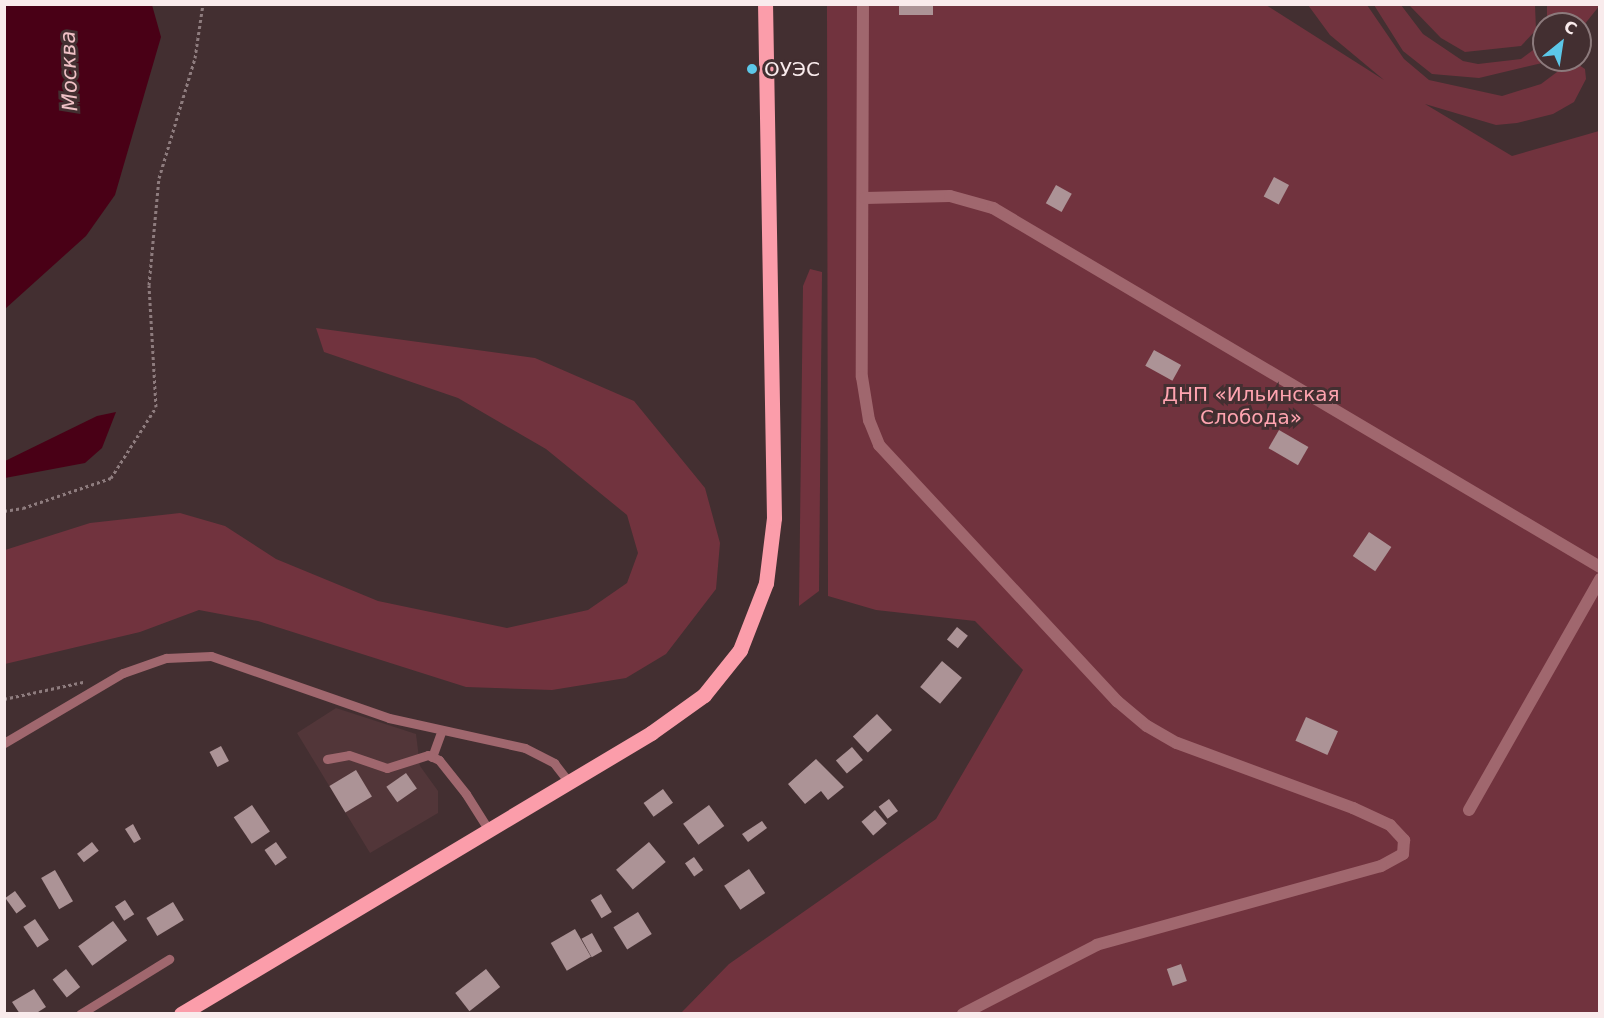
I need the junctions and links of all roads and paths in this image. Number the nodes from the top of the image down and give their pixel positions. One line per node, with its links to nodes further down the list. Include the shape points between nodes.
1 (203, 4): 5 (path, via 195,58 159,178 149,285 156,407 111,478)
2 (765, 4): 14 (main road, via 774,485 766,583 745,642 714,685 671,720)
3 (864, 4): 4 (street)
4 (865, 198): 6 (street, via 950,196 993,208); 20 (street, via 862,377 869,420 879,445 1117,701 1147,726 1177,743 1353,808 1390,825 1404,840 1403,854 1381,866 1097,945)
5 (4, 511)
6 (1599, 567)
7 (1599, 579): 15 (street)
8 (91, 680): 9 (path)
9 (4, 699)
10 (441, 732): 11 (lane, via 204,656 166,658 123,673); 12 (lane); 14 (lane, via 540,754 554,763)
11 (4, 743)
12 (432, 757): 13 (lane, via 421,754 387,768 349,755); 16 (lane, via 466,794)
13 (327, 759)
14 (569, 782): 16 (main road)
15 (1469, 810)
16 (488, 829): 19 (main road)
17 (170, 958): 18 (lane)
18 (80, 1014)
19 (181, 1014)
20 (963, 1014)

